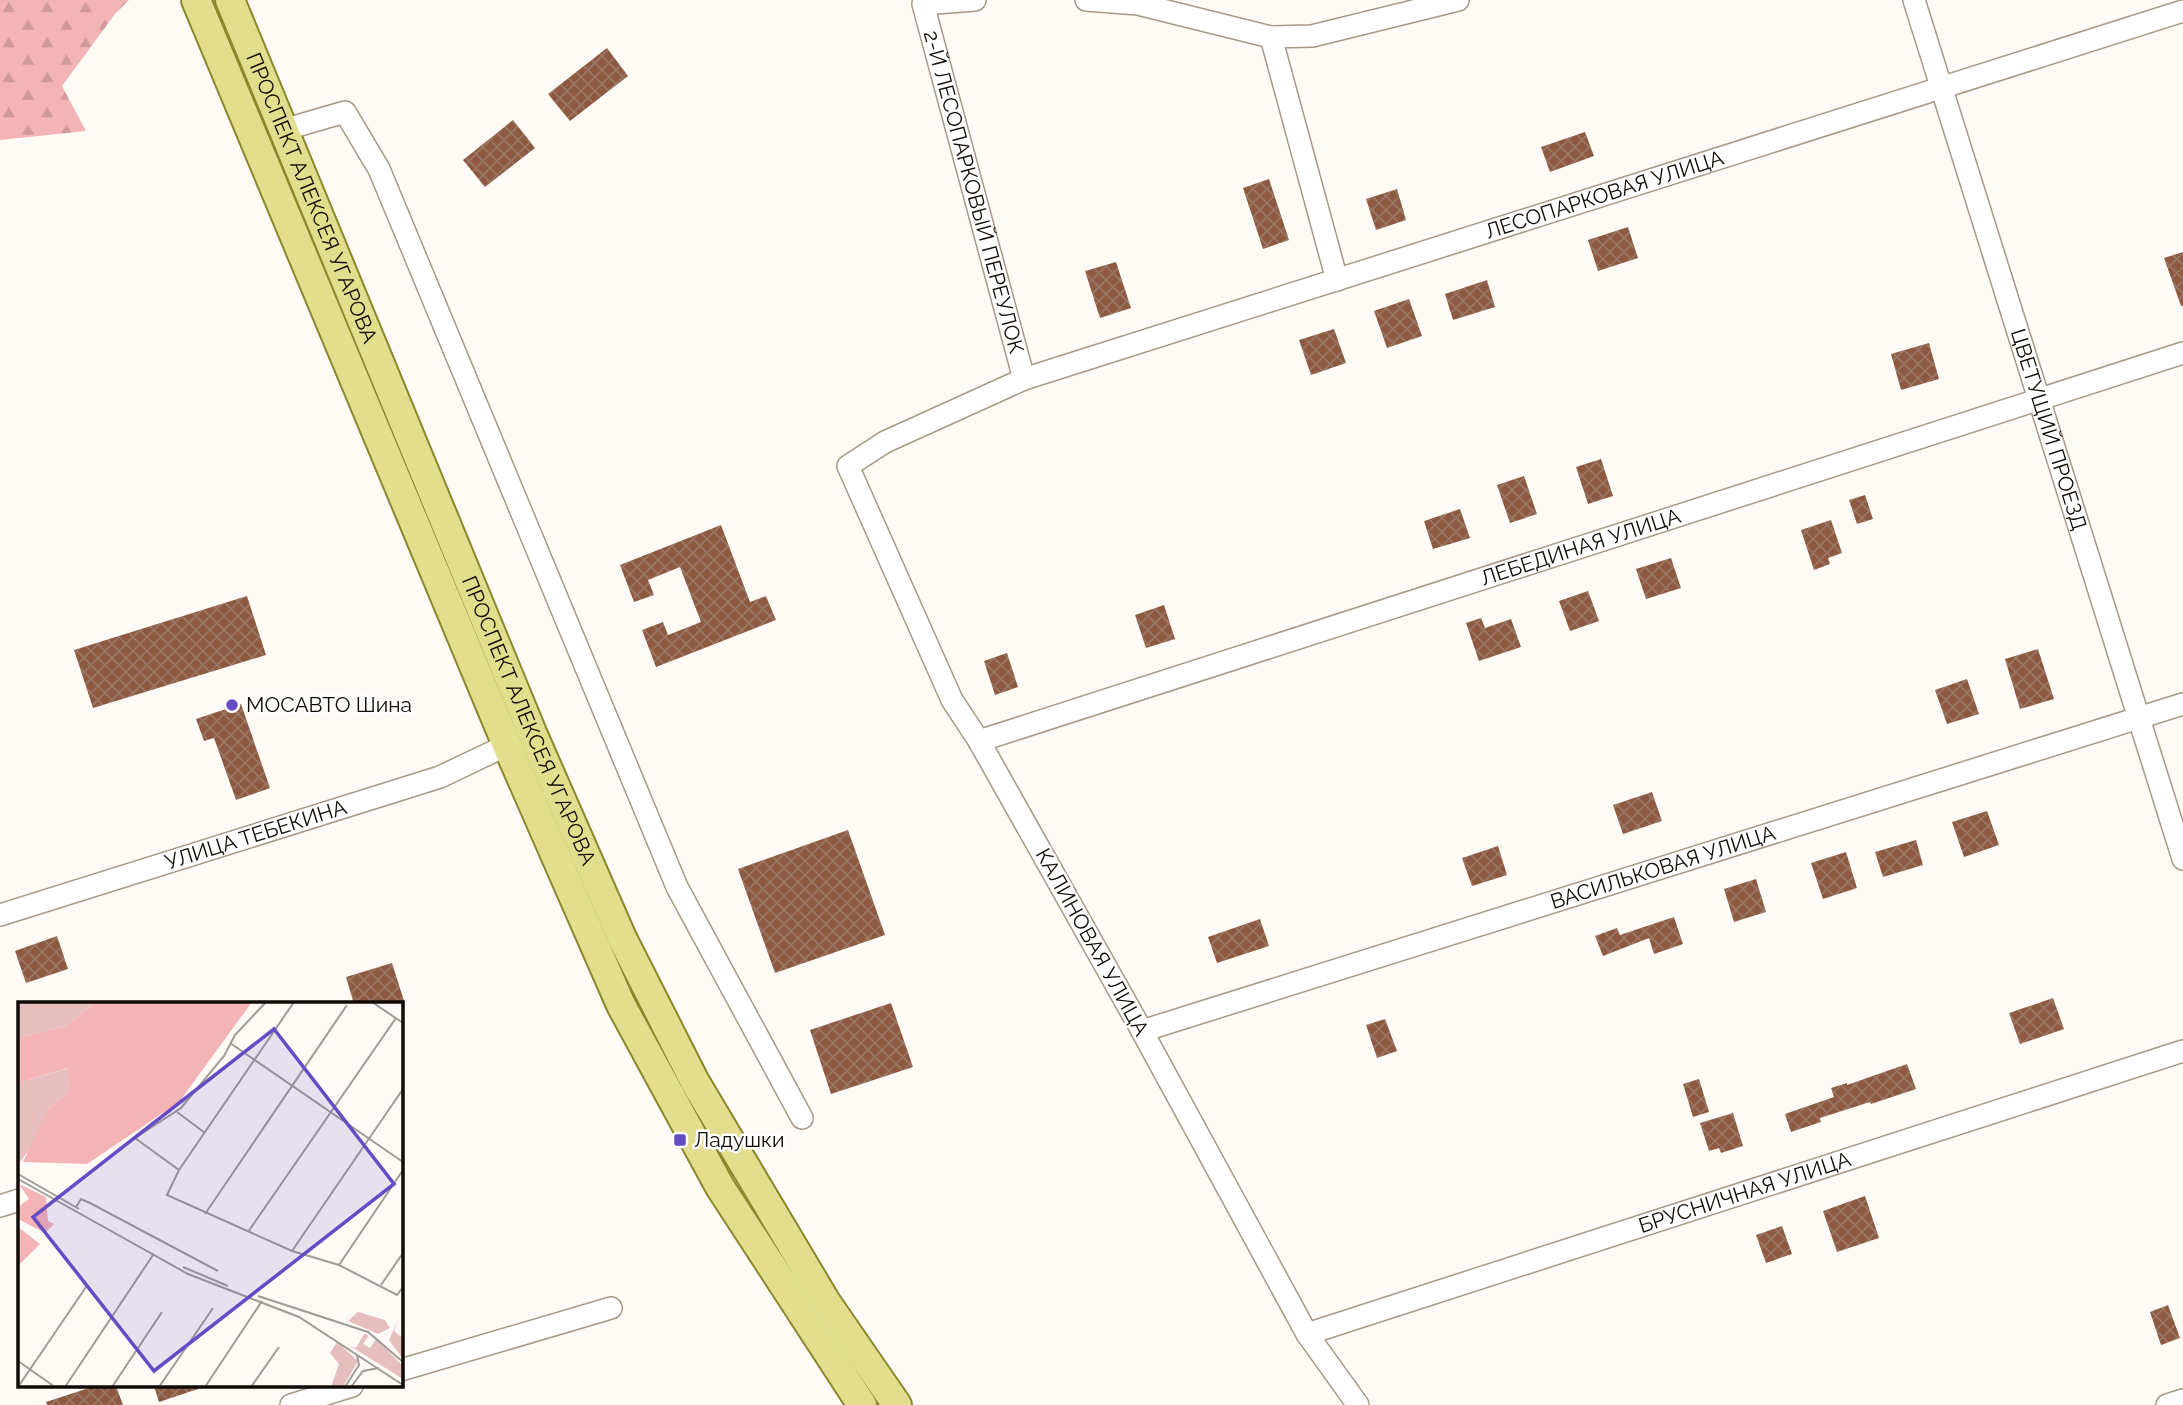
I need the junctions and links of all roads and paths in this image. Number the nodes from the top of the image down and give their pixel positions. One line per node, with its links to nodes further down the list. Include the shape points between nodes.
1 (196, 0): 20 (main road, ПРОСПЕКТ АЛЕКСЕЯ УГАРОВА)
2 (230, 0): 10 (main road, ПРОСПЕКТ АЛЕКСЕЯ УГАРОВА)
3 (975, 0): 13 (street, 2-Й ЛЕСОПАРКОВЫЙ ПЕРЕУЛОК, via 922,4)
4 (1086, 0): 8 (street, via 1138,4)
5 (1458, 0): 8 (street, via 1312,36)
6 (1914, 0): 9 (street, ЦВЕТУЩИЙ ПРОЕЗД)
7 (2183, 11): 9 (street, ЛЕСОПАРКОВАЯ УЛИЦА)
8 (1271, 37): 11 (street)
9 (1942, 88): 11 (street, ЛЕСОПАРКОВАЯ УЛИЦА); 14 (street, ЦВЕТУЩИЙ ПРОЕЗД)
10 (283, 130): 18 (main road, ПРОСПЕКТ АЛЕКСЕЯ УГАРОВА); 25 (street, via 345,112 379,169 677,887)
11 (1338, 280): 13 (street, ЛЕСОПАРКОВАЯ УЛИЦА)
12 (2183, 353): 14 (street, ЛЕБЕДИНАЯ УЛИЦА)
13 (1024, 379): 15 (street, ЛЕСОПАРКОВАЯ УЛИЦА, via 885,442)
14 (2040, 399): 17 (street, ЦВЕТУЩИЙ ПРОЕЗД); 19 (street, ЛЕБЕДИНАЯ УЛИЦА)
15 (848, 466): 19 (street, КАЛИНОВАЯ УЛИЦА, via 952,700)
16 (2183, 704): 17 (street, ВАСИЛЬКОВАЯ УЛИЦА)
17 (2138, 718): 21 (street, ЦВЕТУЩИЙ ПРОЕЗД); 23 (street, ВАСИЛЬКОВАЯ УЛИЦА)
18 (533, 735): 20 (main road); 35 (main road, ПРОСПЕКТ АЛЕКСЕЯ УГАРОВА, via 622,938 695,1082 826,1302)
19 (979, 741): 23 (street, КАЛИНОВАЯ УЛИЦА)
20 (506, 746): 22 (street, УЛИЦА ТЕБЕКИНА, via 440,777); 34 (main road, ПРОСПЕКТ АЛЕКСЕЯ УГАРОВА, via 621,1005 720,1187)
21 (2183, 859)
22 (0, 915)
23 (1142, 1031): 29 (street, КАЛИНОВАЯ УЛИЦА)
24 (2183, 1051): 29 (street, БРУСНИЧНАЯ УЛИЦА)
25 (802, 1118)
26 (18, 1200): 27 (street)
27 (0, 1206)
28 (611, 1308): 30 (street)
29 (1307, 1334): 36 (street, КАЛИНОВАЯ УЛИЦА)
30 (402, 1370)
31 (346, 1388): 33 (street)
32 (2183, 1400): 37 (street)
33 (291, 1405)
34 (862, 1405)
35 (897, 1405)
36 (1358, 1405)
37 (2167, 1405)

